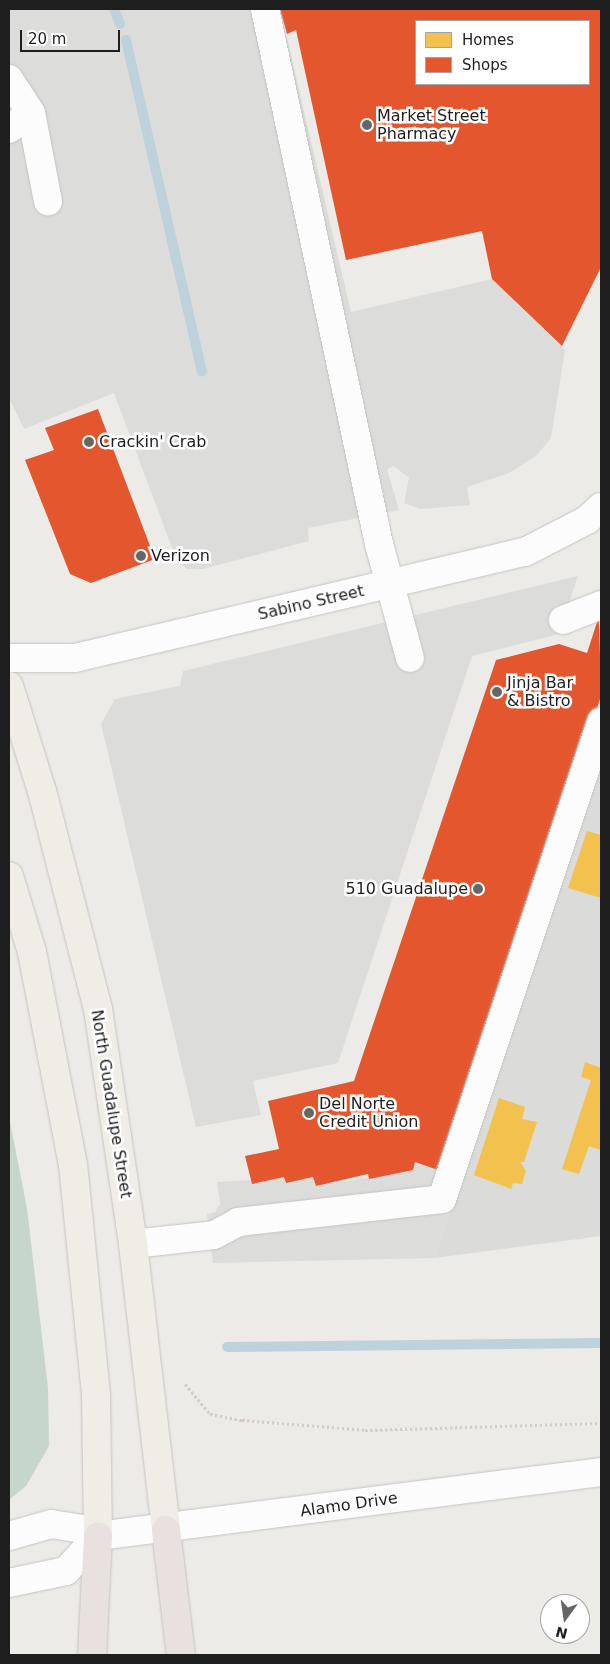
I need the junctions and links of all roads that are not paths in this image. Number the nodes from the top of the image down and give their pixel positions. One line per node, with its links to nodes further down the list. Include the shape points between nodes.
1 (265, 9): 7 (street)
2 (9, 79): 3 (street)
3 (20, 112): 4 (street); 5 (street)
4 (9, 129)
5 (48, 202)
6 (601, 507): 7 (street, Sabino Street, via 587,520 525,552)
7 (389, 585): 10 (street, Sabino Street, via 75,658); 11 (street)
8 (601, 605): 9 (street)
9 (563, 620)
10 (9, 658)
11 (410, 658)
12 (9, 686): 15 (main road, North Guadalupe Street, via 42,791 98,1009)
13 (601, 722): 15 (street, via 442,1199 238,1222 214,1235)
14 (9, 876): 19 (main road, via 32,952 73,1164 96,1395)
15 (133, 1244): 17 (main road, North Guadalupe Street)
16 (601, 1472): 17 (street, Alamo Drive)
17 (166, 1530): 19 (street, Alamo Drive); 22 (highway)
18 (9, 1536): 19 (street, via 51,1524 83,1529)
19 (98, 1536): 20 (street, via 66,1571); 21 (highway)
20 (9, 1583)
21 (92, 1655)
22 (181, 1655)

